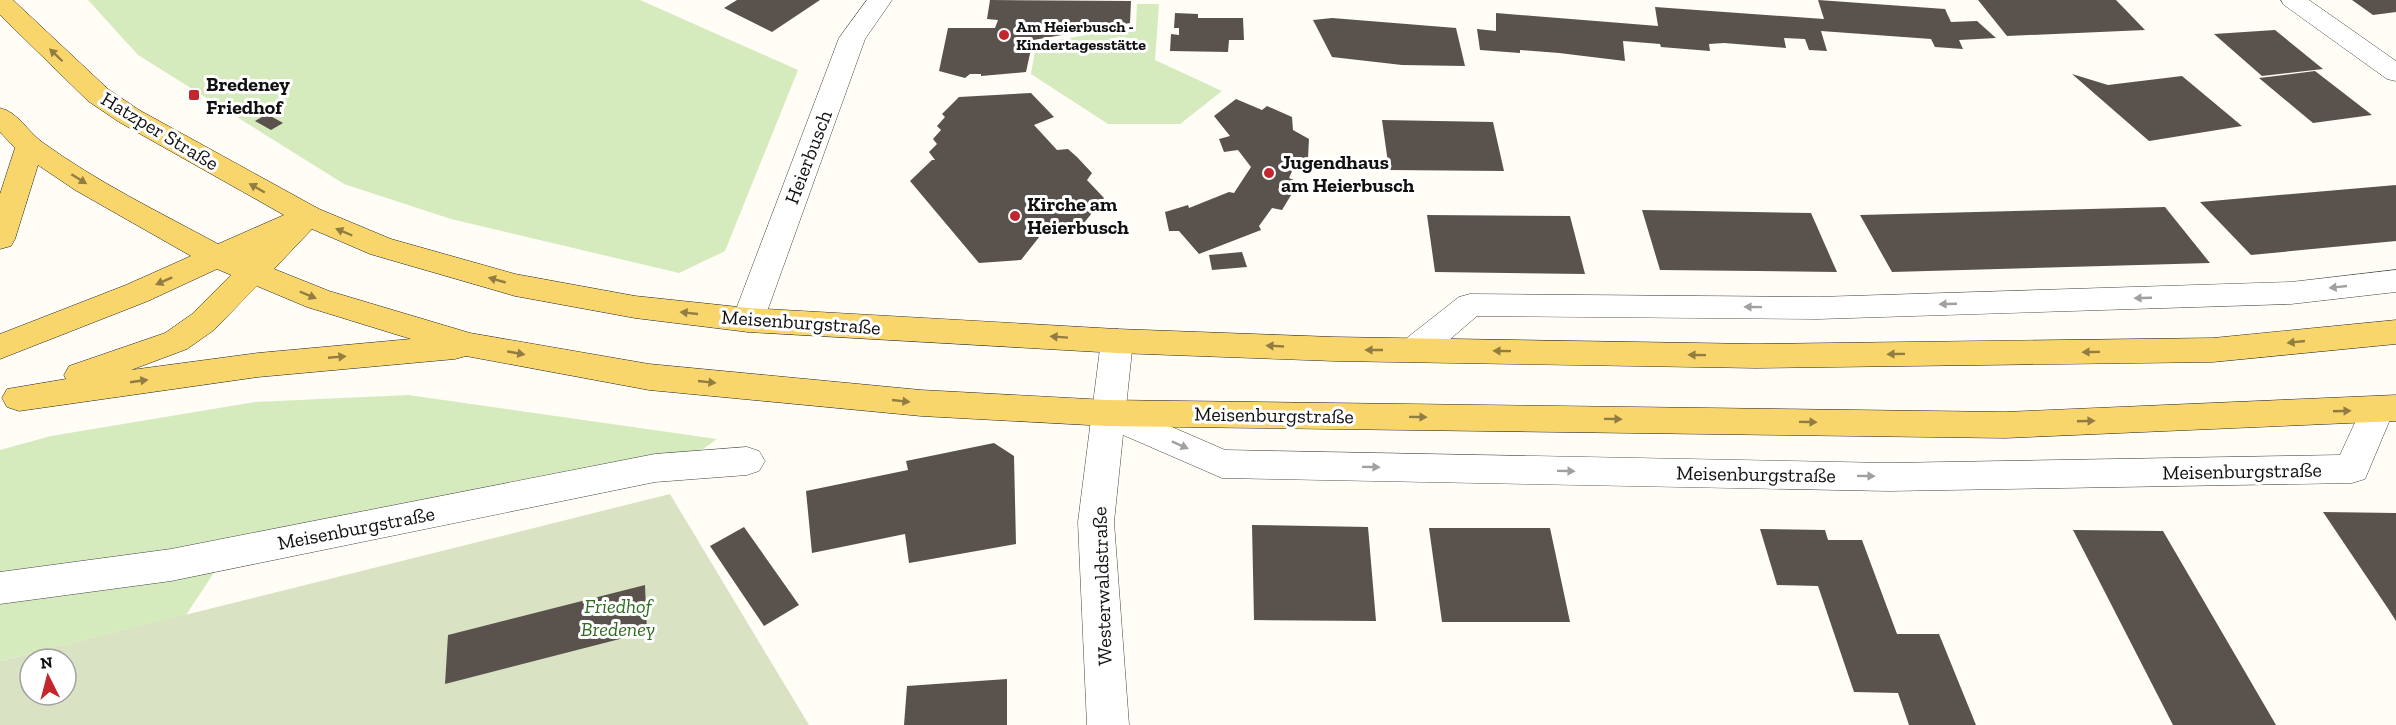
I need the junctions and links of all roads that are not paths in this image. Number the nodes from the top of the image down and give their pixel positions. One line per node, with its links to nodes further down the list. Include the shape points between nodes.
1 (880, 0): 12 (street, Heierbusch, via 852,38)
2 (2293, 0): 4 (street)
3 (0, 1): 7 (main road, Hatzper Straße, one-way to 3, via 98,95)
4 (2396, 73)
5 (0, 116): 6 (main road)
6 (30, 147): 8 (main road); 9 (main road, one-way to 9, via 85,183)
7 (308, 216): 9 (main road); 10 (main road); 12 (main road, Meisenburgstraße, one-way to 7, via 635,307 515,285 381,247)
8 (0, 239)
9 (218, 257): 10 (main road, Meisenburgstraße); 16 (main road, one-way to 16)
10 (254, 273): 15 (main road, Meisenburgstraße, one-way to 15, via 318,299); 18 (main road, via 203,322 176,341)
11 (2396, 281): 17 (street, one-way to 17, via 2291,292 1830,307 1470,305)
12 (748, 320): 14 (main road, Meisenburgstraße, one-way to 12)
13 (2396, 332): 17 (main road, Meisenburgstraße, one-way to 17, via 2213,350 1756,356)
14 (1117, 341): 17 (main road, Meisenburgstraße, one-way to 14); 20 (street, Westerwaldstraße)
15 (470, 345): 18 (main road, one-way to 15, via 258,365); 20 (main road, Meisenburgstraße, one-way to 20, via 649,377 921,403)
16 (0, 347)
17 (1415, 350)
18 (10, 400)
19 (2386, 409): 20 (main road, Meisenburgstraße, one-way to 19, via 2005,424); 20 (street, Meisenburgstraße, one-way to 19, via 1222,464 1889,477 2352,469)
20 (1107, 413): 23 (street, Westerwaldstraße, via 1096,522)
21 (747, 461): 22 (street, Meisenburgstraße, via 655,468 171,565)
22 (0, 588)
23 (1108, 725)

